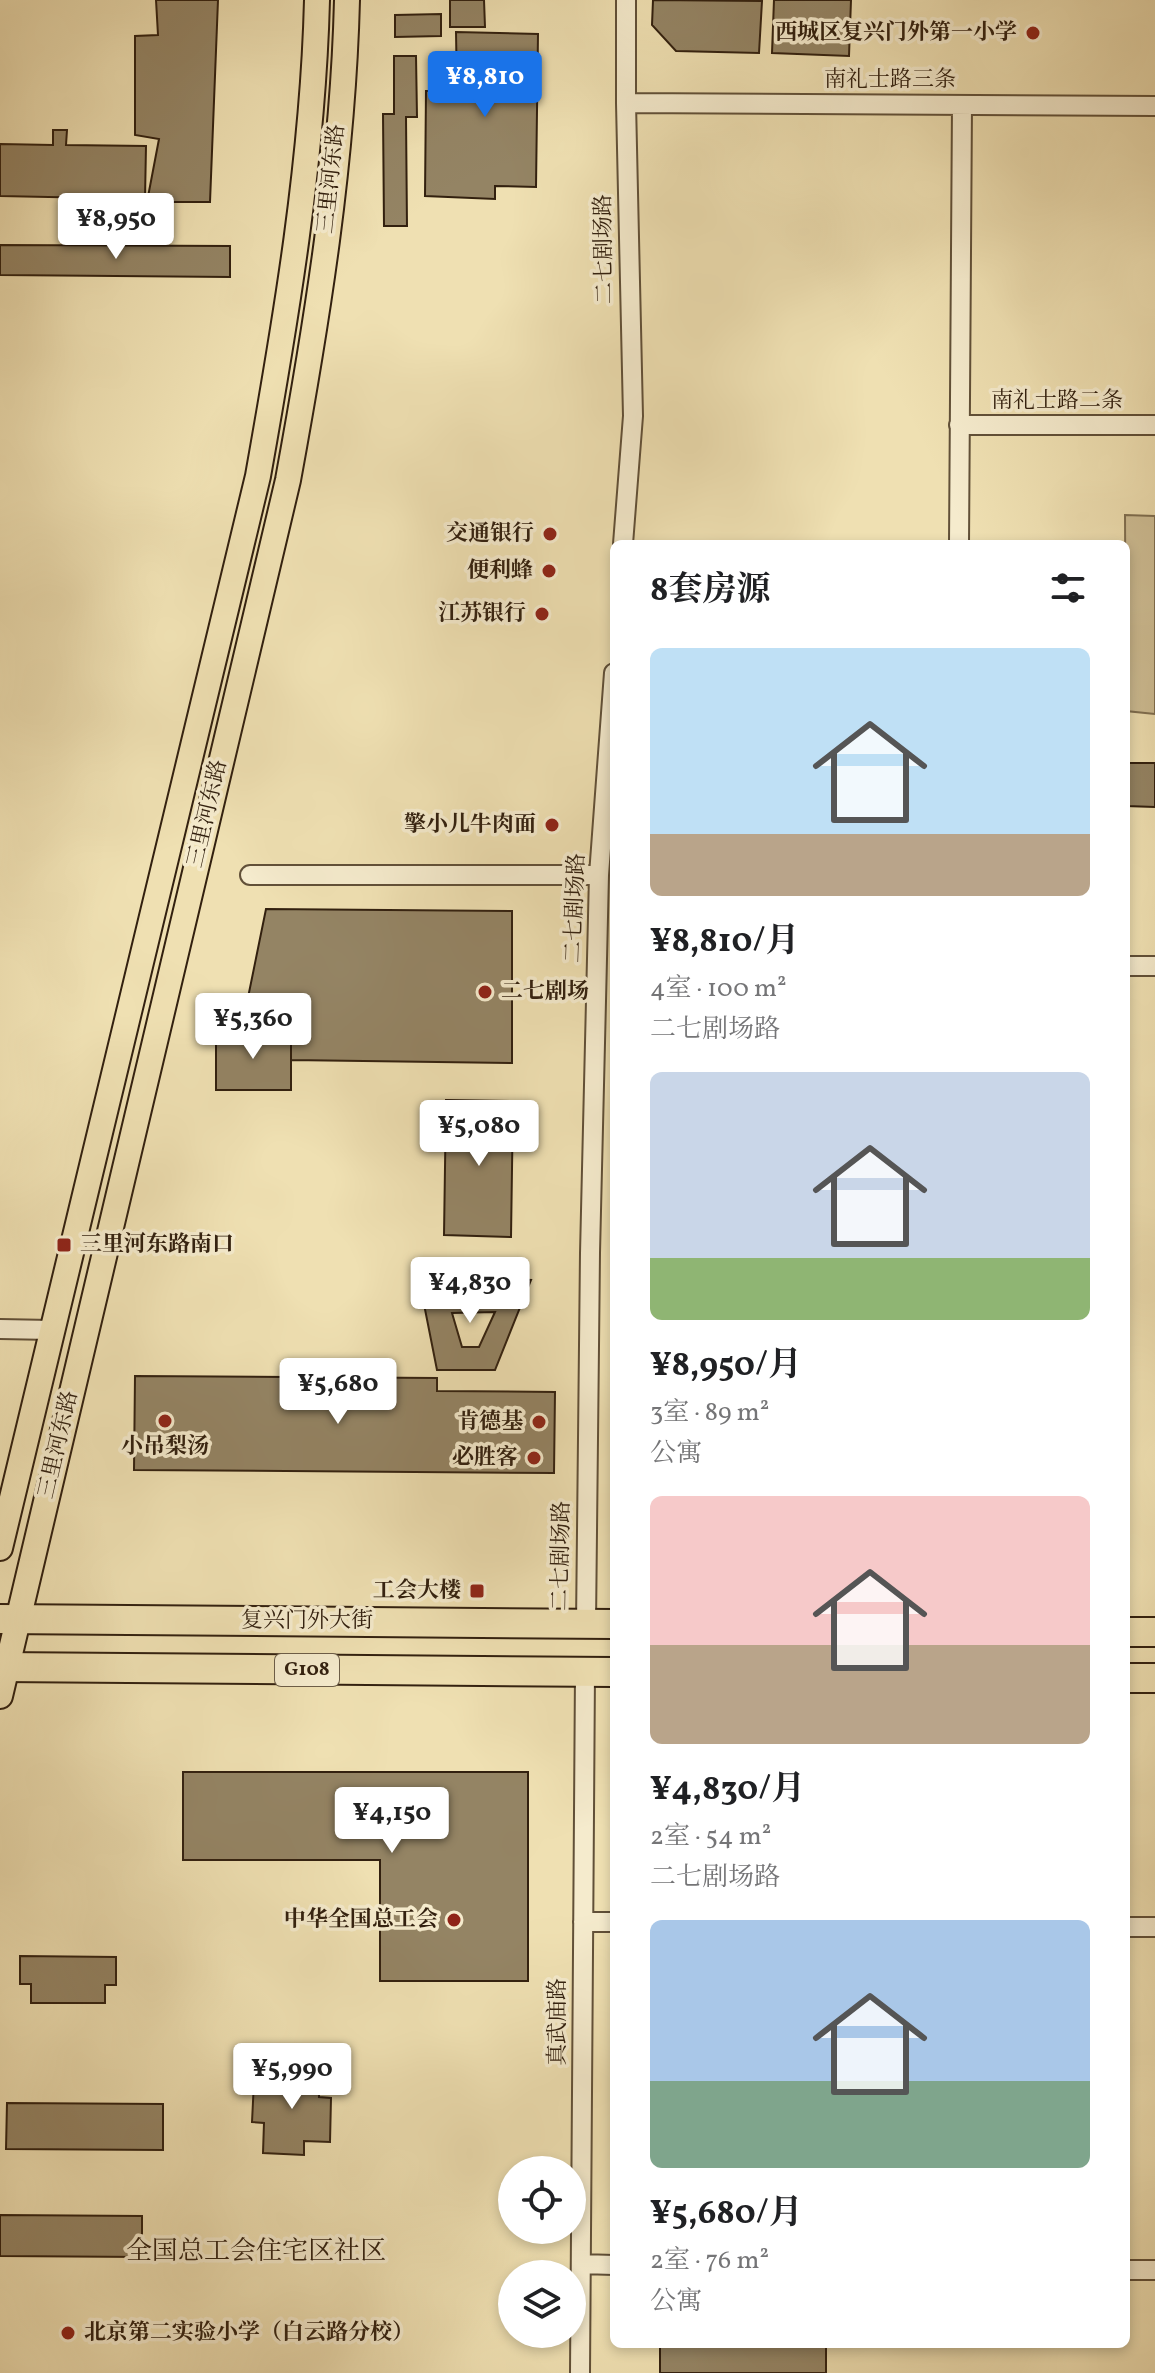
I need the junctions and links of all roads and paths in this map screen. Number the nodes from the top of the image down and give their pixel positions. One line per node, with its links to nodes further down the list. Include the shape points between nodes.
1 (317, 0): 18 (main road, 三里河东路, via 305,159 258,476)
2 (347, 0): 20 (main road, 三里河东路, via 333,180 288,480)
3 (626, 0): 4 (street, 二七剧场路)
4 (626, 103): 5 (street, 南礼士路三条); 9 (street, 二七剧场路, via 633,416)
5 (962, 105): 6 (street, 南礼士路三条); 7 (street)
6 (1155, 106)
7 (959, 425): 8 (street, 南礼士路二条); 10 (street)
8 (1155, 425)
9 (623, 540)
10 (959, 540)
11 (610, 727): 13 (street, 二七剧场路)
12 (250, 875): 13 (street)
13 (599, 875): 16 (street, 二七剧场路)
14 (1130, 966): 15 (street)
15 (1155, 966)
16 (606, 968): 21 (street, 二七剧场路, via 590,1253)
17 (0, 1329): 18 (street)
18 (51, 1330): 19 (main road, 三里河东路)
19 (0, 1548)
20 (9, 1619): 21 (highway, 复兴门外大街); 25 (main road, 三里河东路)
21 (586, 1624): 22 (highway, 复兴门外大街)
22 (610, 1624)
23 (1130, 1632): 24 (highway)
24 (1155, 1632)
25 (4, 1667): 26 (highway, G108); 30 (main road, 三里河东路)
26 (585, 1672): 27 (highway, G108); 31 (street, 真武庙路)
27 (610, 1672)
28 (1130, 1678): 29 (highway)
29 (1155, 1678)
30 (0, 1696)
31 (583, 1922): 32 (street); 35 (street, 真武庙路)
32 (610, 1922)
33 (1130, 1927): 34 (street)
34 (1155, 1927)
35 (581, 2260)
36 (586, 2264): 37 (street)
37 (610, 2265)
38 (1130, 2270): 39 (street)
39 (1155, 2270)
40 (580, 2348): 41 (street, 真武庙路)
41 (580, 2373)

